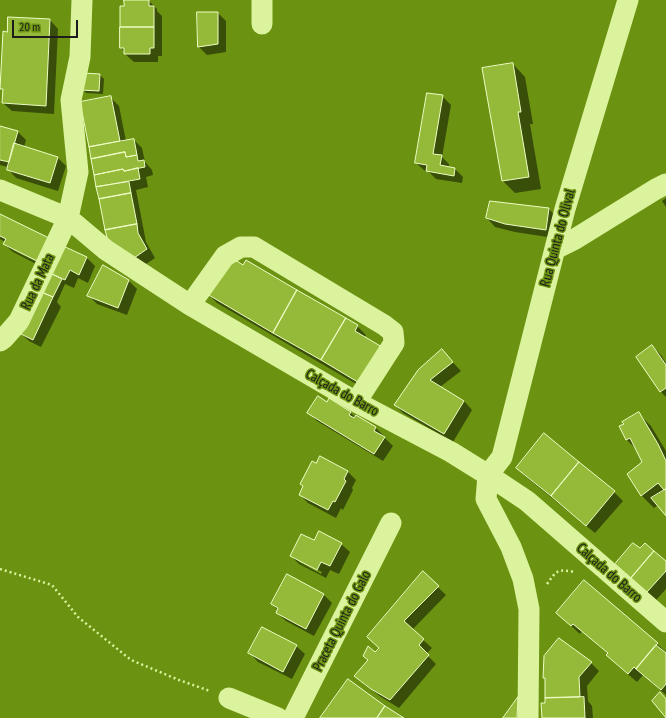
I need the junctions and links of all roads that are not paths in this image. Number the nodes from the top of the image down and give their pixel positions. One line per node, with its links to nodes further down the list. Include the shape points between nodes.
1 (82, 0): 7 (street, Rua da Mata, via 80,57 71,100 78,172)
2 (262, 0): 4 (street)
3 (628, 0): 8 (street, Rua Quinta do Olival)
4 (262, 24)
5 (666, 184): 8 (street)
6 (0, 190): 7 (street, Calçada do Barro)
7 (68, 218): 9 (street, Calçada do Barro, via 106,250); 10 (street, Rua da Mata, via 19,321)
8 (555, 250): 12 (street, Rua Quinta do Olival, via 502,457)
9 (190, 305): 11 (street, Calçada do Barro); 11 (street, via 225,256 240,247 254,247 384,324 392,332 394,343)
10 (0, 341)
11 (356, 402): 12 (street, Calçada do Barro, via 451,452)
12 (488, 475): 14 (street, Calçada do Barro, via 527,501); 18 (street, via 486,499 511,547 523,579 529,609)
13 (391, 523): 17 (street, Praceta Quinta do Galo)
14 (666, 622)
15 (229, 698): 16 (street)
16 (278, 718)
17 (293, 718)
18 (528, 718)

